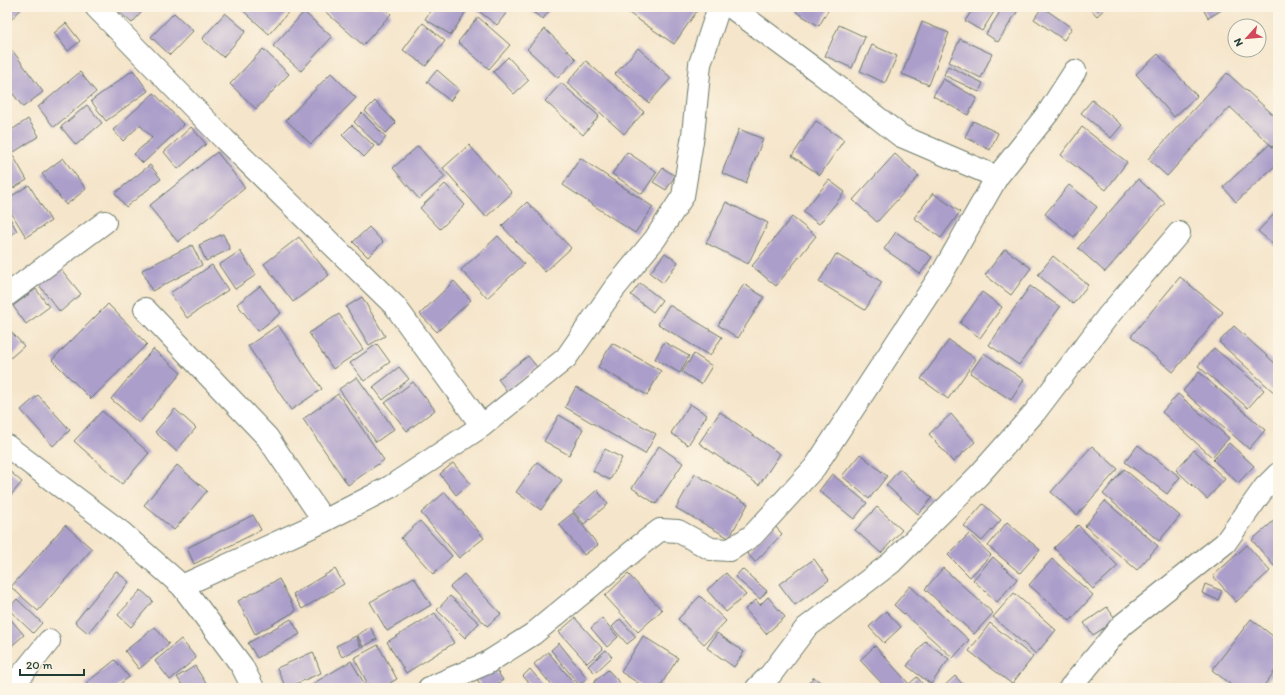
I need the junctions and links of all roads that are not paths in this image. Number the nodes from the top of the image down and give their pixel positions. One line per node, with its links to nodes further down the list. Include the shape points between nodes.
1 (96, 7): 10 (street, via 225,140 395,306)
2 (720, 7): 10 (street, via 700,64 693,135 683,196 655,239 614,289 566,358)
3 (731, 7): 5 (street, via 902,136)
4 (1075, 71): 5 (street, via 1048,113)
5 (997, 177): 18 (street, via 944,270 814,467 753,535 730,550 711,549 678,531 660,530 533,634 487,663)
6 (105, 222): 8 (street)
7 (1179, 234): 19 (street, via 1108,316 1035,412 978,476 891,563 806,628)
8 (7, 295)
9 (145, 308): 13 (street, via 267,436)
10 (482, 426): 13 (street, via 390,487)
11 (7, 446): 14 (street, via 121,532)
12 (1274, 484): 20 (street, via 1225,543 1122,625)
13 (324, 521): 14 (street)
14 (182, 586): 17 (street, via 242,666)
15 (49, 641): 16 (street)
16 (11, 688)
17 (254, 688)
18 (429, 688)
19 (757, 688)
20 (1070, 688)

